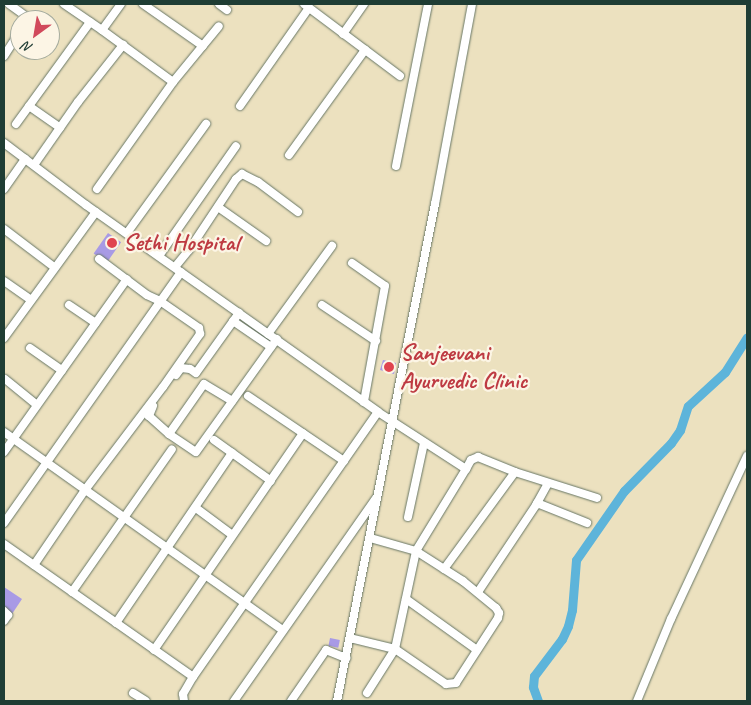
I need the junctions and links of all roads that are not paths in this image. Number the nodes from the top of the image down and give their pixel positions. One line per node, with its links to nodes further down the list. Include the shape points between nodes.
1 (9, 4): 11 (street)
2 (64, 4): 12 (street)
3 (121, 4): 14 (street)
4 (143, 4): 17 (street)
5 (218, 4): 10 (street)
6 (364, 4): 15 (street)
7 (428, 4): 31 (street)
8 (472, 4): 70 (street)
9 (307, 6): 15 (street); 22 (street)
10 (227, 10)
11 (4, 12)
12 (90, 22): 14 (street); 21 (street)
13 (219, 26): 17 (street)
14 (102, 30): 16 (street)
15 (343, 34): 18 (street)
16 (123, 45): 20 (street); 25 (street)
17 (203, 46): 20 (street)
18 (365, 50): 19 (street); 28 (street)
19 (400, 76)
20 (173, 82): 33 (street)
21 (29, 106): 23 (street); 25 (street)
22 (240, 106)
23 (16, 124)
24 (206, 124): 38 (street)
25 (60, 128): 30 (street)
26 (4, 143): 29 (street)
27 (236, 146): 41 (street)
28 (289, 155)
29 (25, 159): 30 (street); 32 (street)
30 (34, 165): 35 (street)
31 (396, 166)
32 (4, 189)
33 (97, 189)
34 (218, 207): 36 (street, via 242,174); 39 (street); 45 (street)
35 (96, 212): 38 (street); 44 (street)
36 (298, 212)
37 (4, 229): 44 (street)
38 (127, 233): 41 (street)
39 (266, 241)
40 (332, 246): 56 (street)
41 (159, 256): 45 (street)
42 (99, 259): 46 (street)
43 (352, 263): 58 (street, via 385,286)
44 (54, 267): 48 (street)
45 (178, 270): 49 (street); 52 (street)
46 (126, 279): 49 (street); 54 (street)
47 (4, 281): 48 (street)
48 (30, 299): 55 (street)
49 (160, 301): 82 (street); 87 (street, via 199,328 200,334)
50 (322, 304): 58 (street)
51 (69, 305): 54 (street)
52 (239, 313): 53 (street); 56 (street)
53 (233, 322): 60 (street); 62 (street)
54 (96, 323): 61 (street)
55 (5, 333)
56 (268, 334): 57 (street)
57 (277, 340): 60 (street); 67 (street)
58 (376, 341): 67 (street)
59 (30, 348): 61 (street)
60 (271, 348): 66 (street)
61 (62, 370): 68 (street)
62 (196, 373): 64 (street); 73 (street, via 181,368 152,408 149,416)
63 (5, 379): 68 (street)
64 (204, 384): 66 (street); 73 (street)
65 (248, 396): 72 (street)
66 (232, 401): 73 (street, via 196,452)
67 (364, 402): 69 (street)
68 (37, 406): 74 (street)
69 (378, 412): 70 (street); 81 (street)
70 (393, 422): 76 (street); 88 (street)
71 (4, 432): 74 (street)
72 (303, 433): 81 (street); 85 (street)
73 (169, 434)
74 (14, 439): 78 (street); 82 (street)
75 (214, 440): 79 (street)
76 (424, 443): 83 (street); 92 (street)
77 (172, 449): 93 (street)
78 (4, 452)
79 (232, 453): 85 (street); 91 (street)
80 (747, 456): 125 (street, via 671,619)
81 (344, 461): 107 (street)
82 (47, 462): 87 (street); 94 (street)
83 (466, 470): 84 (street, via 471,460 478,457); 100 (street)
84 (515, 472): 86 (street); 102 (street)
85 (271, 481): 96 (street)
86 (548, 483): 89 (street); 90 (street)
87 (85, 490): 93 (street); 101 (street)
88 (378, 495): 97 (street); 111 (street)
89 (597, 498)
90 (537, 503): 95 (street); 105 (street)
91 (196, 508): 96 (street); 99 (street)
92 (408, 517)
93 (125, 518): 99 (street); 104 (street)
94 (4, 523)
95 (587, 523)
96 (231, 534): 103 (street)
97 (370, 538): 100 (street); 112 (street)
98 (4, 544): 101 (street)
99 (167, 548): 103 (street); 110 (street)
100 (416, 551): 102 (street); 106 (street)
101 (34, 565): 104 (street)
102 (444, 568): 105 (street)
103 (206, 575): 107 (street); 114 (street)
104 (72, 592): 110 (street)
105 (478, 592): 115 (street, via 496,608 498,618)
106 (406, 599): 113 (street); 115 (street)
107 (244, 603): 111 (street); 117 (street)
108 (4, 611): 109 (street, via 8,614)
109 (4, 621)
110 (116, 623): 114 (street)
111 (283, 630): 122 (street)
112 (350, 638): 113 (street); 116 (street)
113 (395, 649): 115 (street, via 451,685 456,683); 119 (street)
114 (154, 650): 117 (street)
115 (477, 650)
116 (346, 658): 123 (street, via 326,650); 124 (street)
117 (193, 677): 121 (street, via 183,694)
118 (133, 692): 120 (street)
119 (367, 693)
120 (146, 701)
121 (184, 701)
122 (234, 701)
123 (291, 701)
124 (337, 701)
125 (637, 701)

